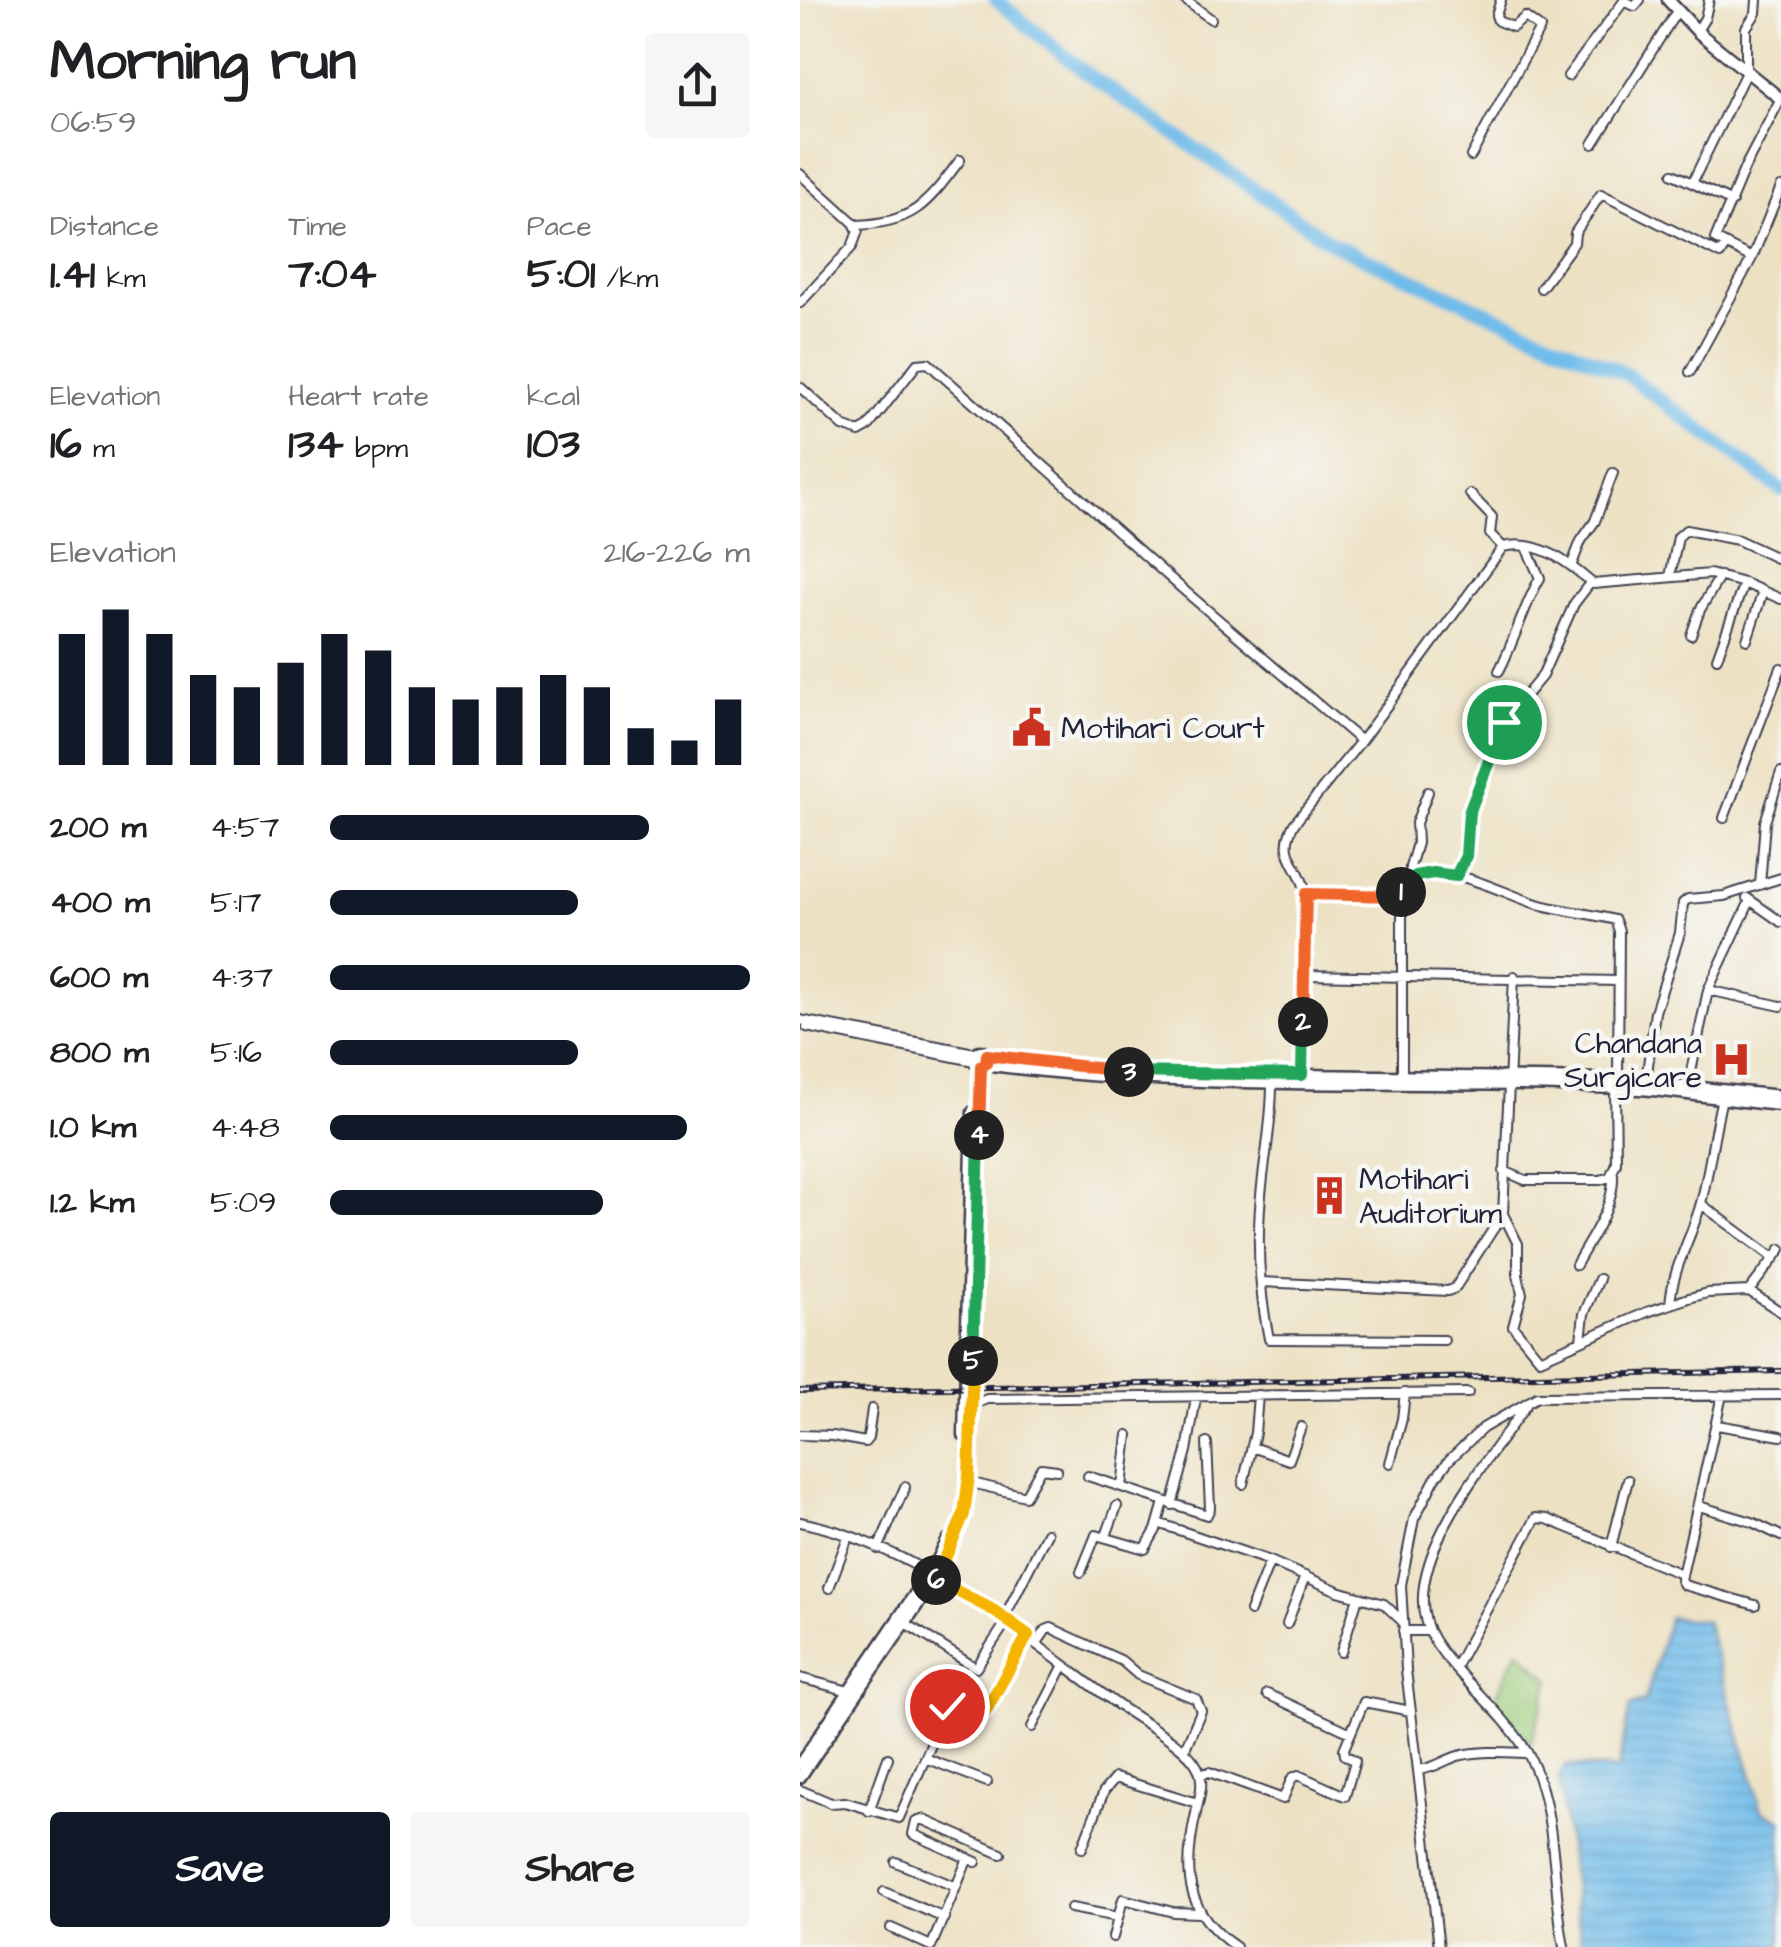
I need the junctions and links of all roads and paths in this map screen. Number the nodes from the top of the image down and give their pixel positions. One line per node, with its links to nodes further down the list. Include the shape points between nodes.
1 (1184, 0): 8 (street)
2 (1500, 0): 14 (street, via 1498,22 1513,27 1523,17 1540,28)
3 (1640, 0): 11 (street, via 1635,6 1624,2)
4 (1668, 0): 7 (main road)
5 (1708, 0): 9 (street)
6 (1757, 0): 10 (street, via 1746,28)
7 (1677, 10): 9 (main road); 13 (street)
8 (1210, 19)
9 (1697, 31): 10 (main road)
10 (1746, 72): 12 (main road); 18 (street)
11 (1568, 76)
12 (1781, 98): 20 (street)
13 (1593, 144)
14 (1471, 156)
15 (960, 160): 21 (street, via 921,208 896,221)
16 (800, 174): 21 (street)
17 (1674, 174): 18 (street)
18 (1692, 183): 20 (street)
19 (1781, 187): 23 (street)
20 (1732, 202): 22 (street, via 1715,240)
21 (855, 225): 25 (street, via 857,240)
22 (1726, 246): 23 (street); 24 (street, via 1720,254 1601,194)
23 (1752, 258): 26 (street)
24 (1541, 288)
25 (800, 303)
26 (1690, 372)
27 (800, 387): 45 (street, via 859,432 917,364 928,363)
28 (1613, 473): 33 (street)
29 (1470, 494): 30 (street, via 1492,517 1490,534)
30 (1503, 547): 31 (street); 45 (street)
31 (1526, 548): 33 (street); 44 (street, via 1540,578)
32 (1781, 560): 35 (street, via 1738,540 1686,530 1678,537)
33 (1572, 564): 36 (street)
34 (1720, 576): 35 (street); 37 (street); 40 (street)
35 (1670, 577): 36 (street)
36 (1590, 582): 49 (street, via 1542,676 1504,722 1469,813 1466,856)
37 (1744, 583): 38 (street); 42 (street)
38 (1764, 591): 39 (street); 41 (street)
39 (1780, 596)
40 (1691, 634)
41 (1747, 640)
42 (1718, 658)
43 (1781, 668): 48 (street)
44 (1499, 671)
45 (1361, 740): 54 (street, via 1286,839)
46 (1781, 772): 52 (street, via 1764,822)
47 (1428, 792): 50 (street, via 1416,823)
48 (1724, 818)
49 (1456, 876): 50 (street); 61 (street, via 1534,903 1614,920)
50 (1411, 878): 55 (street)
51 (1781, 878): 52 (street)
52 (1760, 885): 53 (street)
53 (1741, 892): 56 (street); 68 (street, via 1683,903)
54 (1306, 894): 55 (street); 58 (street)
55 (1398, 896): 59 (street, via 1404,906)
56 (1750, 900): 57 (street); 62 (street)
57 (1781, 922)
58 (1304, 975): 59 (street); 66 (street)
59 (1404, 976): 60 (street); 67 (street)
60 (1514, 976): 61 (street); 69 (street)
61 (1618, 980): 70 (street)
62 (1708, 990): 63 (street); 72 (street)
63 (1781, 1006)
64 (800, 1023): 65 (street)
65 (979, 1060): 66 (main road); 71 (main road, via 1088,1078); 97 (main road); 128 (main road, via 962,1480 956,1520)
66 (1302, 1079): 67 (main road); 71 (main road)
67 (1402, 1080): 69 (main road)
68 (1646, 1081): 70 (main road); 72 (main road)
69 (1511, 1082): 70 (main road); 76 (street)
70 (1617, 1083): 74 (main road); 77 (street)
71 (1272, 1084): 84 (street)
72 (1688, 1086): 73 (main road)
73 (1781, 1096)
74 (1722, 1098): 75 (main road); 78 (street)
75 (1781, 1105)
76 (1504, 1171): 77 (street, via 1539,1181); 79 (street)
77 (1613, 1174): 82 (street, via 1609,1204)
78 (1700, 1204): 81 (street); 86 (street)
79 (1503, 1214): 84 (street, via 1450,1290); 89 (street, via 1518,1244 1522,1294 1513,1326 1540,1359)
80 (1781, 1249): 81 (street)
81 (1774, 1258): 85 (street)
82 (1576, 1264)
83 (1599, 1279): 89 (street, via 1584,1314)
84 (1261, 1282): 88 (street, via 1272,1341)
85 (1749, 1291): 86 (street, via 1708,1292); 87 (street)
86 (1670, 1304): 89 (street)
87 (1781, 1312)
88 (1444, 1340)
89 (1582, 1340)
90 (1405, 1393): 91 (street); 93 (street); 106 (street)
91 (1468, 1393)
92 (1781, 1395): 94 (street)
93 (1258, 1396): 95 (street); 105 (street)
94 (1722, 1396): 96 (street); 99 (street)
95 (1196, 1398): 97 (street, via 987,1399); 114 (street)
96 (1531, 1399): 137 (street, via 1468,1441 1424,1498 1402,1566); 138 (street, via 1439,1537 1424,1597)
97 (972, 1405): 110 (main road)
98 (872, 1409): 101 (street, via 865,1442)
99 (1716, 1425): 103 (street); 116 (street)
100 (1301, 1428): 105 (street, via 1289,1460)
101 (800, 1435)
102 (1128, 1435): 113 (street)
103 (1781, 1436)
104 (1206, 1443): 114 (street, via 1210,1513)
105 (1252, 1447): 111 (street)
106 (1390, 1463)
107 (1057, 1470): 110 (street, via 1041,1468 1026,1496)
108 (1088, 1476): 113 (street)
109 (1628, 1480): 123 (street)
110 (968, 1482): 128 (main road, via 961,1526)
111 (1243, 1484)
112 (905, 1486): 124 (street)
113 (1122, 1488): 114 (street)
114 (1168, 1504): 117 (street)
115 (1118, 1506): 121 (street)
116 (1699, 1506): 122 (street); 127 (street)
117 (1158, 1523): 121 (street, via 1144,1549); 125 (street)
118 (800, 1524): 120 (street)
119 (1046, 1533): 134 (street)
120 (848, 1536): 124 (street); 130 (street)
121 (1106, 1536): 126 (street, via 1094,1538)
122 (1781, 1536)
123 (1611, 1547): 127 (street); 143 (street, via 1547,1518 1534,1520)
124 (878, 1549): 128 (street)
125 (1270, 1561): 129 (street); 133 (street)
126 (1081, 1572)
127 (1681, 1574): 132 (street, via 1684,1584)
128 (932, 1576): 134 (street); 135 (main road); 145 (main road)
129 (1304, 1576): 131 (street); 136 (street)
130 (829, 1588)
131 (1358, 1597): 137 (street, via 1384,1604); 141 (street)
132 (1755, 1605)
133 (1250, 1611)
134 (1006, 1619): 135 (street, via 976,1668); 139 (street)
135 (904, 1622): 157 (main road)
136 (1287, 1624)
137 (1403, 1626): 138 (street); 147 (street)
138 (1429, 1631): 143 (street)
139 (1028, 1635): 140 (street); 153 (street, via 985,1712 948,1704)
140 (1037, 1643): 142 (street); 150 (street, via 1052,1628 1196,1700 1199,1716)
141 (1341, 1652)
142 (1064, 1666): 148 (street); 150 (street)
143 (1455, 1668): 151 (street)
144 (800, 1678): 145 (street)
145 (850, 1691): 154 (main road)
146 (1267, 1694): 149 (street)
147 (1411, 1711): 149 (street, via 1366,1701); 155 (street)
148 (1032, 1727)
149 (1351, 1732): 156 (street, via 1344,1753 1355,1763 1345,1796 1298,1775 1283,1800 1210,1772)
150 (1184, 1751): 156 (street)
151 (1527, 1753): 155 (street, via 1474,1752); 178 (street, via 1554,1854)
152 (888, 1758): 161 (street)
153 (925, 1758): 158 (street); 162 (street)
154 (800, 1764)
155 (1418, 1770): 177 (street)
156 (1200, 1775): 160 (street)
157 (800, 1776)
158 (987, 1782)
159 (800, 1790): 161 (street)
160 (1198, 1803): 164 (street, via 1115,1778); 170 (street, via 1190,1876)
161 (869, 1810): 162 (street)
162 (897, 1819): 163 (street)
163 (914, 1827): 165 (street, via 922,1819); 167 (street, via 913,1834 972,1860)
164 (1082, 1848)
165 (1000, 1854)
166 (896, 1862): 167 (street)
167 (956, 1887): 172 (street)
168 (884, 1892): 172 (street)
169 (1070, 1908): 171 (street)
170 (1199, 1913): 171 (street, via 1124,1899); 176 (street)
171 (1118, 1917): 174 (street)
172 (944, 1918): 175 (street)
173 (891, 1928): 175 (street)
174 (1113, 1936)
175 (931, 1947)
176 (1236, 1947)
177 (1439, 1947)
178 (1564, 1947)

